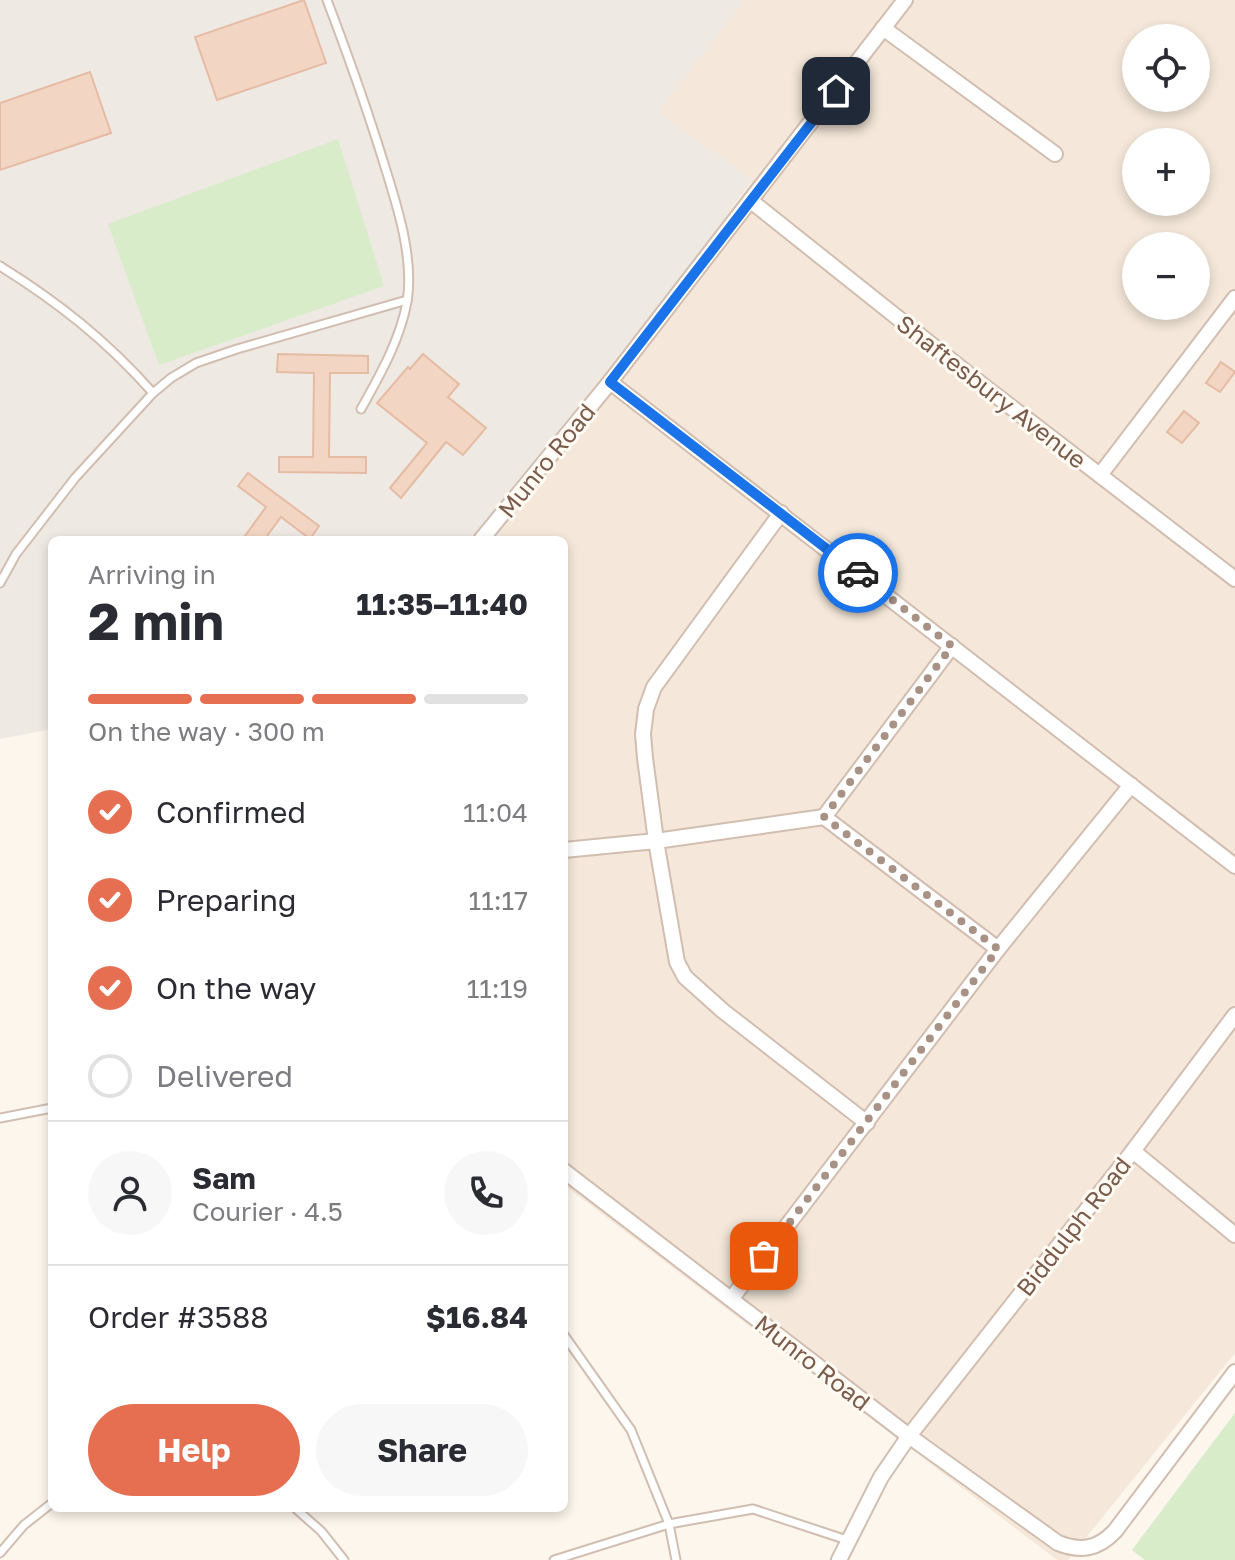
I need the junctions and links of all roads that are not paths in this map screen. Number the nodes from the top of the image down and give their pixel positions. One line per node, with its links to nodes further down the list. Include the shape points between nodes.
1 (327, 0): 8 (lane, via 396,202 406,253)
2 (905, 0): 3 (street, Munro Road)
3 (883, 28): 4 (street); 5 (street, Munro Road)
4 (1055, 154)
5 (751, 201): 9 (street, Munro Road); 12 (street, Shaftesbury Avenue)
6 (0, 266): 10 (lane, via 80,320)
7 (1235, 298): 12 (street)
8 (407, 300): 10 (lane, via 196,363); 11 (lane, via 388,361)
9 (610, 382): 13 (street); 14 (street, Munro Road)
10 (153, 393): 16 (lane, via 75,478)
11 (361, 409)
12 (1100, 475): 15 (street, Shaftesbury Avenue)
13 (781, 513): 17 (street); 20 (street, via 650,698 643,734)
14 (484, 536)
15 (1235, 579)
16 (0, 583)
17 (952, 646): 18 (street); 19 (street)
18 (1131, 785): 22 (street); 23 (street)
19 (824, 817): 20 (street); 23 (street)
20 (656, 841): 21 (street); 27 (street, via 673,947 685,977)
21 (568, 850)
22 (1235, 866)
23 (998, 949): 27 (street)
24 (1235, 1015): 28 (street, Biddulph Road)
25 (48, 1109): 26 (lane)
26 (0, 1118)
27 (867, 1123): 31 (street)
28 (1133, 1151): 30 (street); 34 (street, Biddulph Road)
29 (568, 1174): 31 (street, Munro Road)
30 (1235, 1235)
31 (732, 1298): 34 (street, Munro Road)
32 (568, 1341): 37 (lane, via 631,1430)
33 (1235, 1372): 34 (street, Munro Road, via 1115,1531 1093,1547 1058,1543)
34 (909, 1436): 38 (street, Biddulph Road)
35 (48, 1506): 39 (lane)
36 (300, 1512): 40 (lane)
37 (669, 1524): 38 (lane, via 753,1509); 41 (lane); 42 (lane)
38 (847, 1540): 43 (street, Biddulph Road)
39 (0, 1553)
40 (344, 1560)
41 (554, 1560)
42 (676, 1560)
43 (839, 1560)

